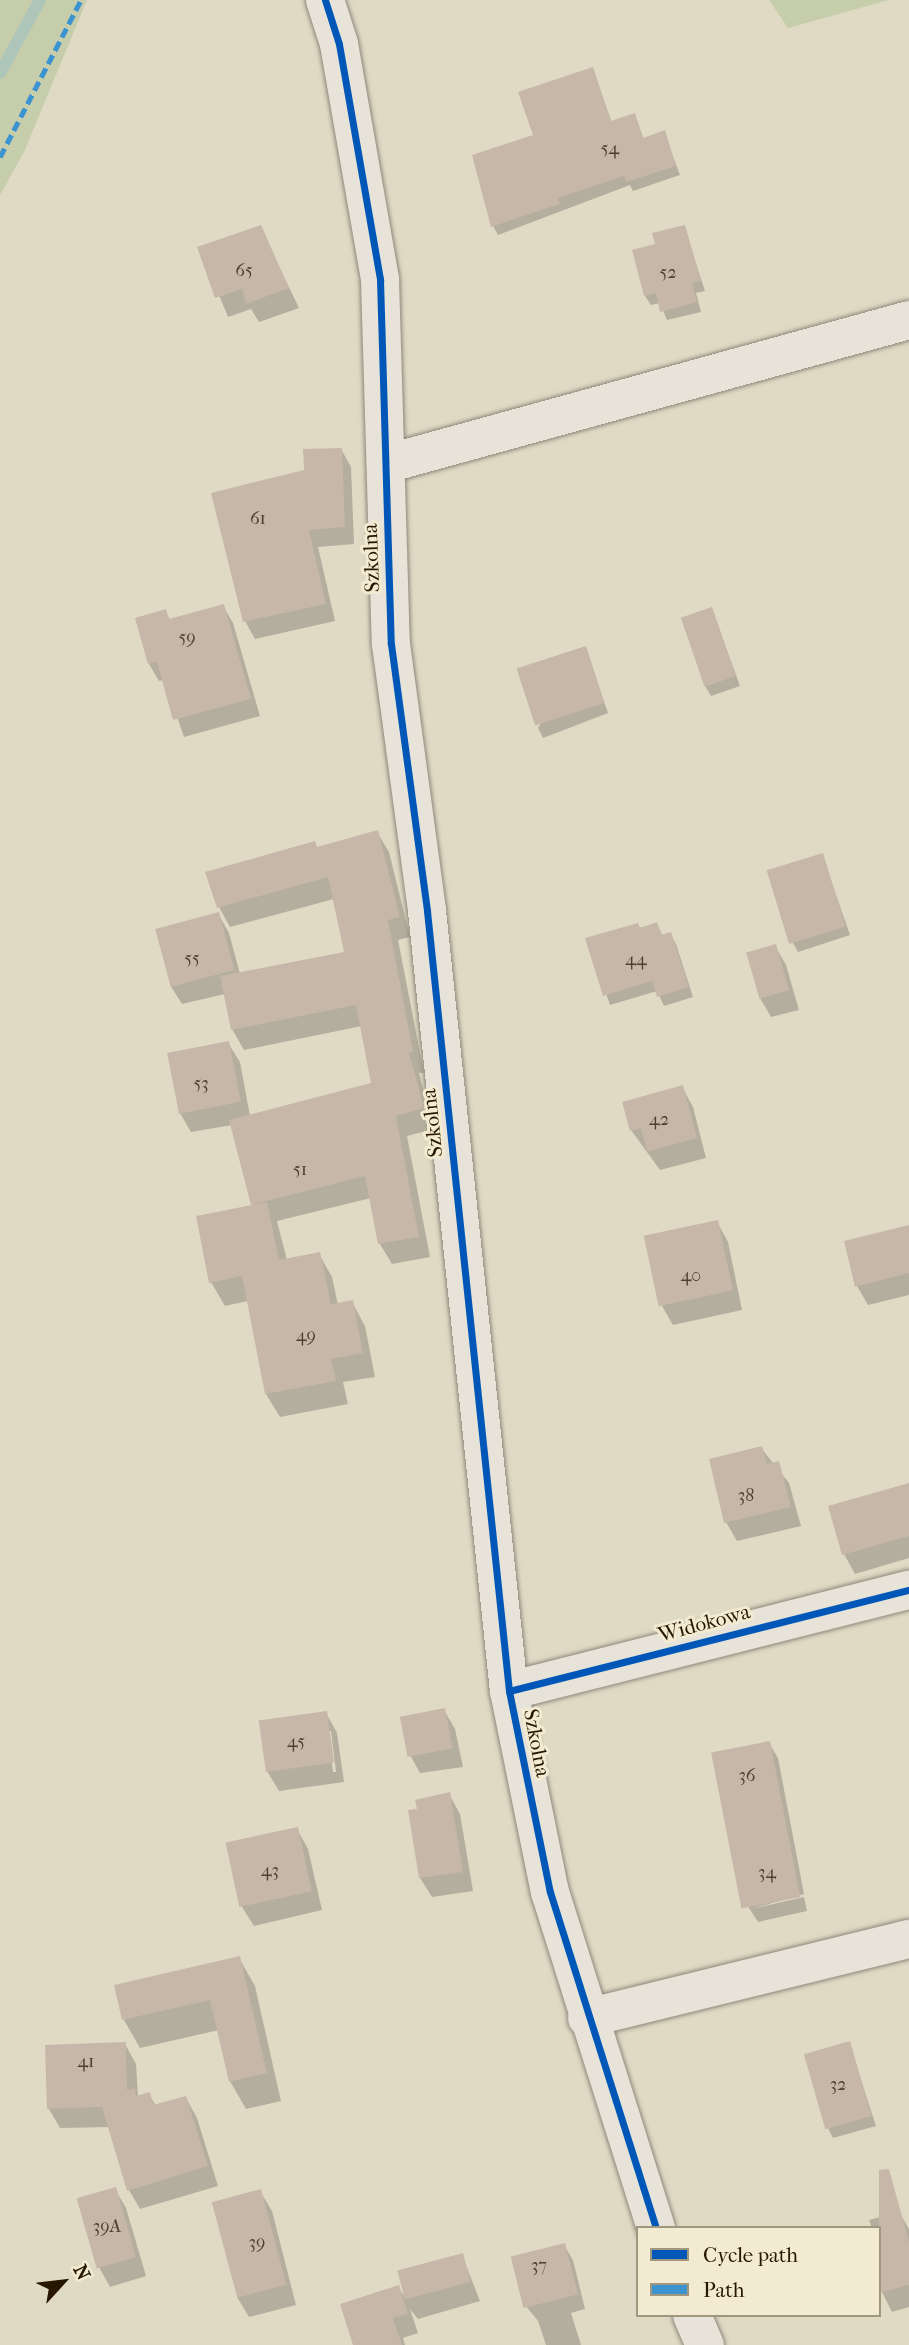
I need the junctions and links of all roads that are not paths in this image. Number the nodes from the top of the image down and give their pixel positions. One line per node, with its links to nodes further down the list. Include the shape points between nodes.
1 (325, 0): 3 (street, Szkolna, via 339,44 380,280)
2 (909, 320): 3 (street)
3 (386, 464): 5 (street, Szkolna, via 391,644 428,925)
4 (909, 1590): 5 (street, Widokowa)
5 (509, 1691): 7 (street, Szkolna, via 550,1892)
6 (909, 1939): 7 (street)
7 (587, 2018): 8 (street, Szkolna)
8 (655, 2226)
9 (693, 2317): 10 (street)
10 (705, 2345)

